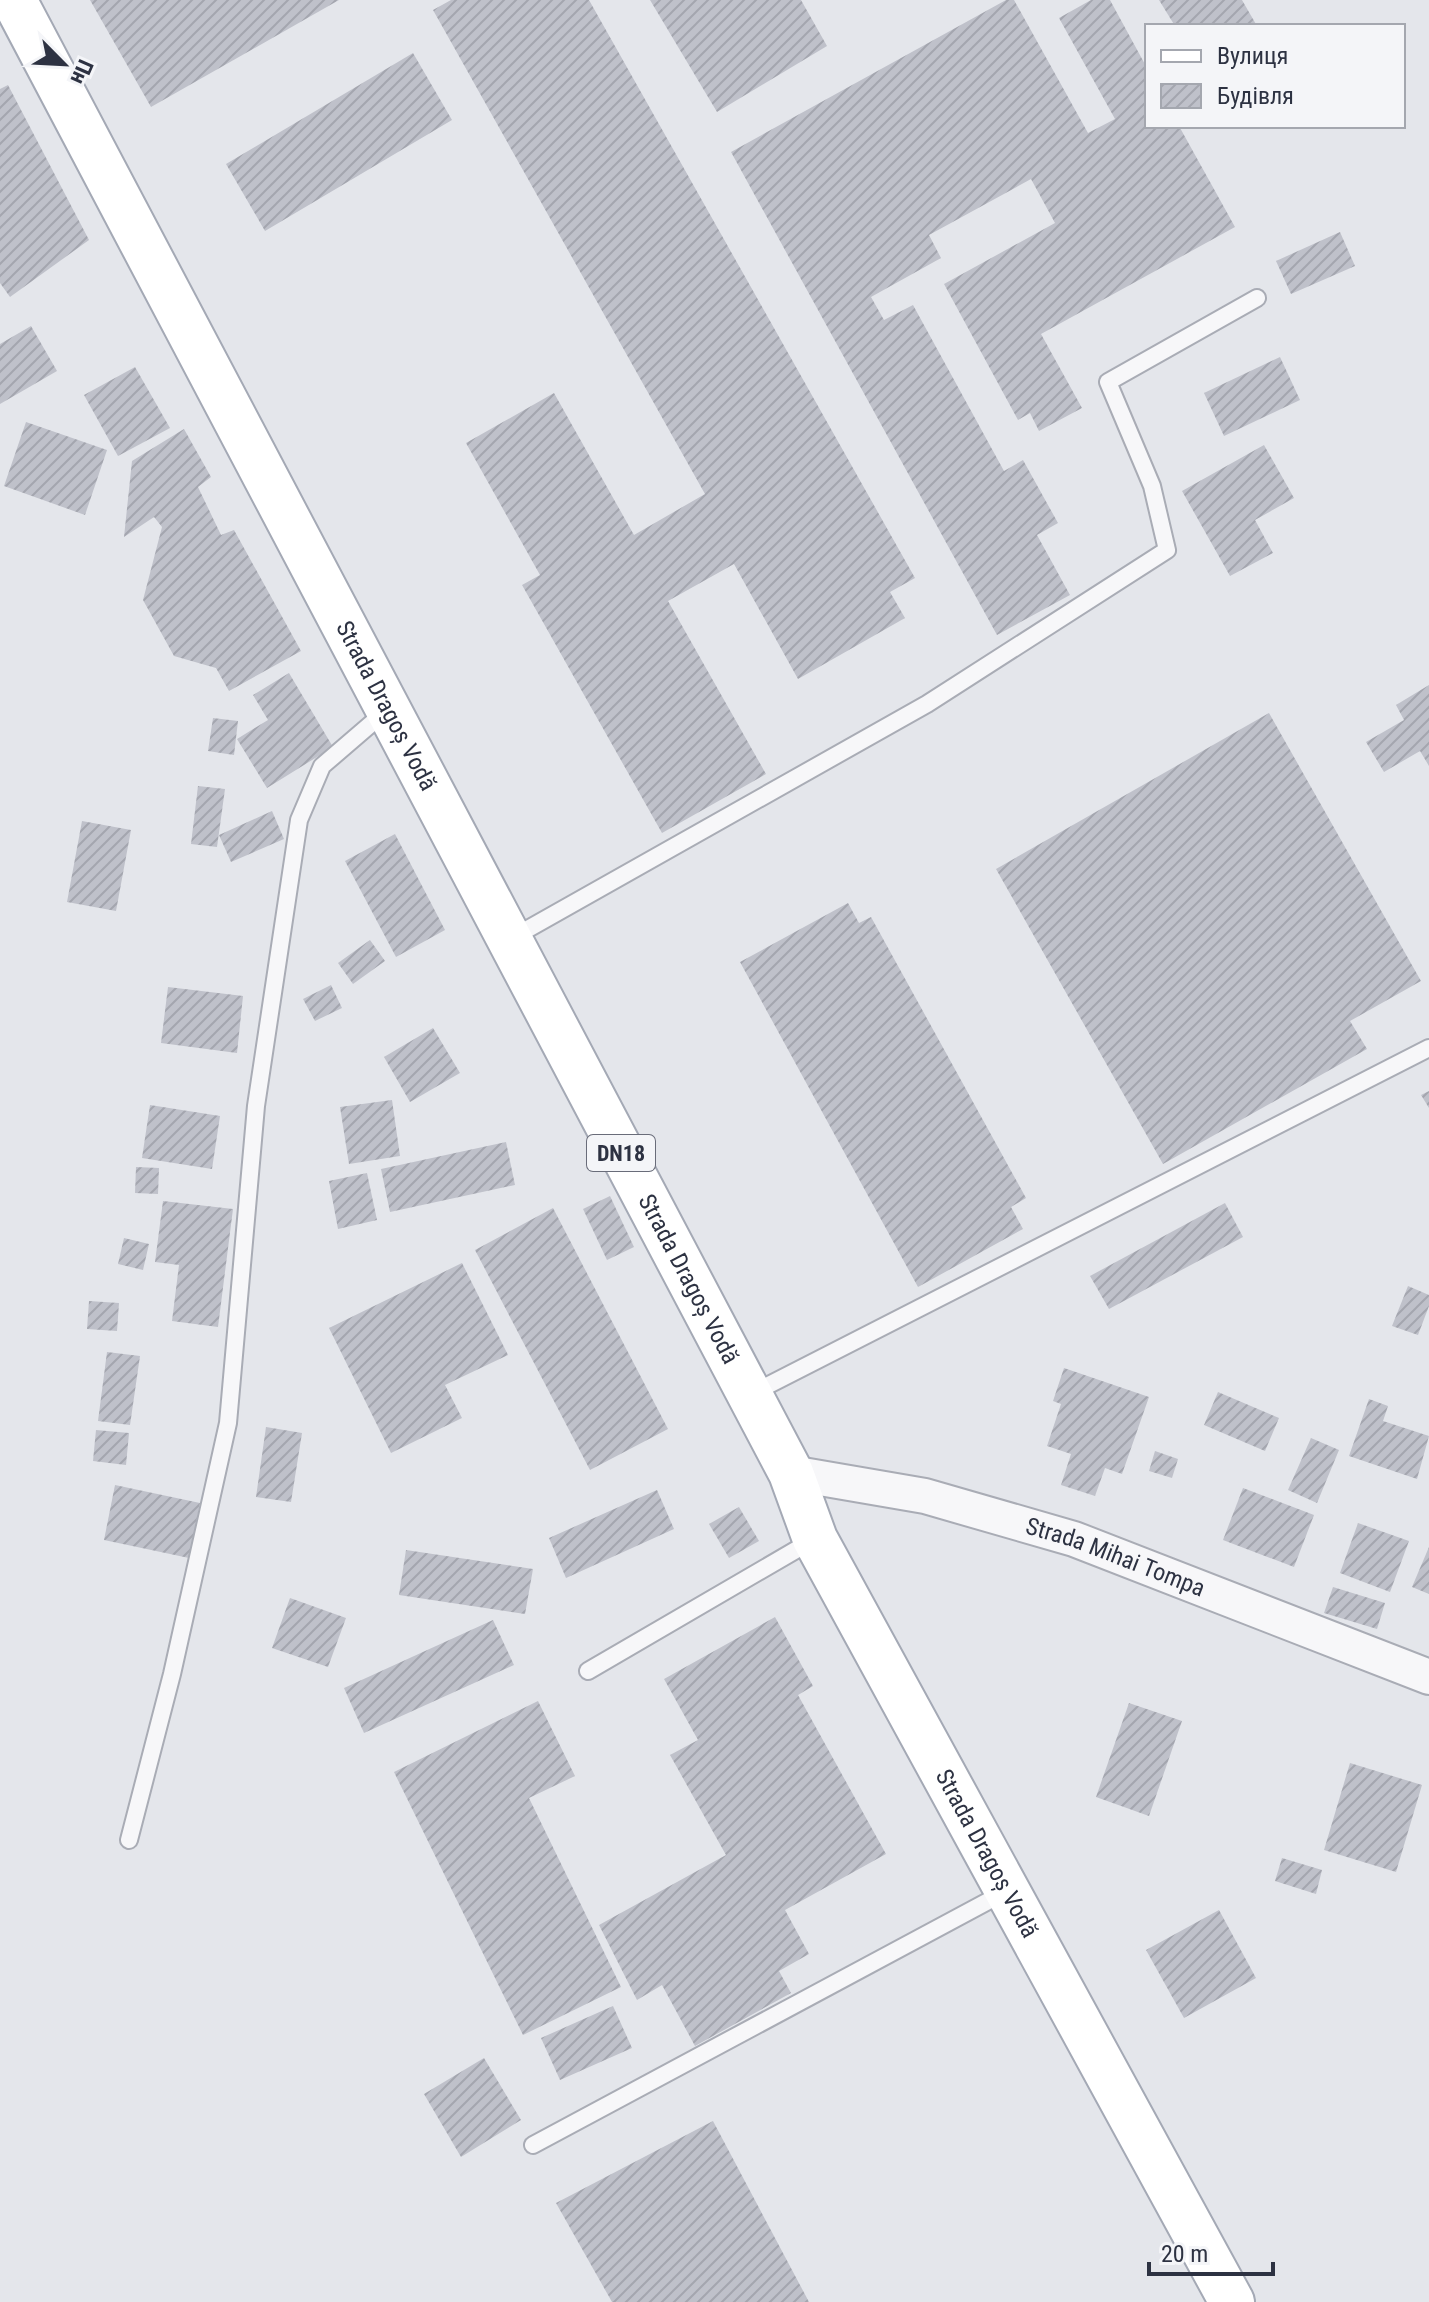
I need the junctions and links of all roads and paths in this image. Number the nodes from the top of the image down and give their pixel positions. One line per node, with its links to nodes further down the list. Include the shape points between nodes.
1 (14, 0): 3 (main road, Strada Dragoș Vodă / DN18)
2 (1257, 298): 4 (lane, via 1108,382 1152,486 1167,550 927,704)
3 (387, 710): 4 (main road, Strada Dragoș Vodă / DN18); 11 (lane, via 322,766 299,820 256,1106 228,1423)
4 (508, 940): 6 (main road, Strada Dragoș Vodă / DN18)
5 (1429, 1048): 6 (lane)
6 (749, 1395): 7 (main road, Strada Dragoș Vodă / DN18)
7 (791, 1473): 8 (main road, Strada Dragoș Vodă / DN18); 10 (street, Strada Mihai Tompa, via 925,1496 1074,1539)
8 (815, 1539): 9 (lane); 12 (main road, Strada Dragoș Vodă / DN18)
9 (588, 1671)
10 (1429, 1677)
11 (129, 1840)
12 (1009, 1890): 13 (lane); 14 (main road, Strada Dragoș Vodă / DN18)
13 (533, 2145)
14 (1232, 2302)

